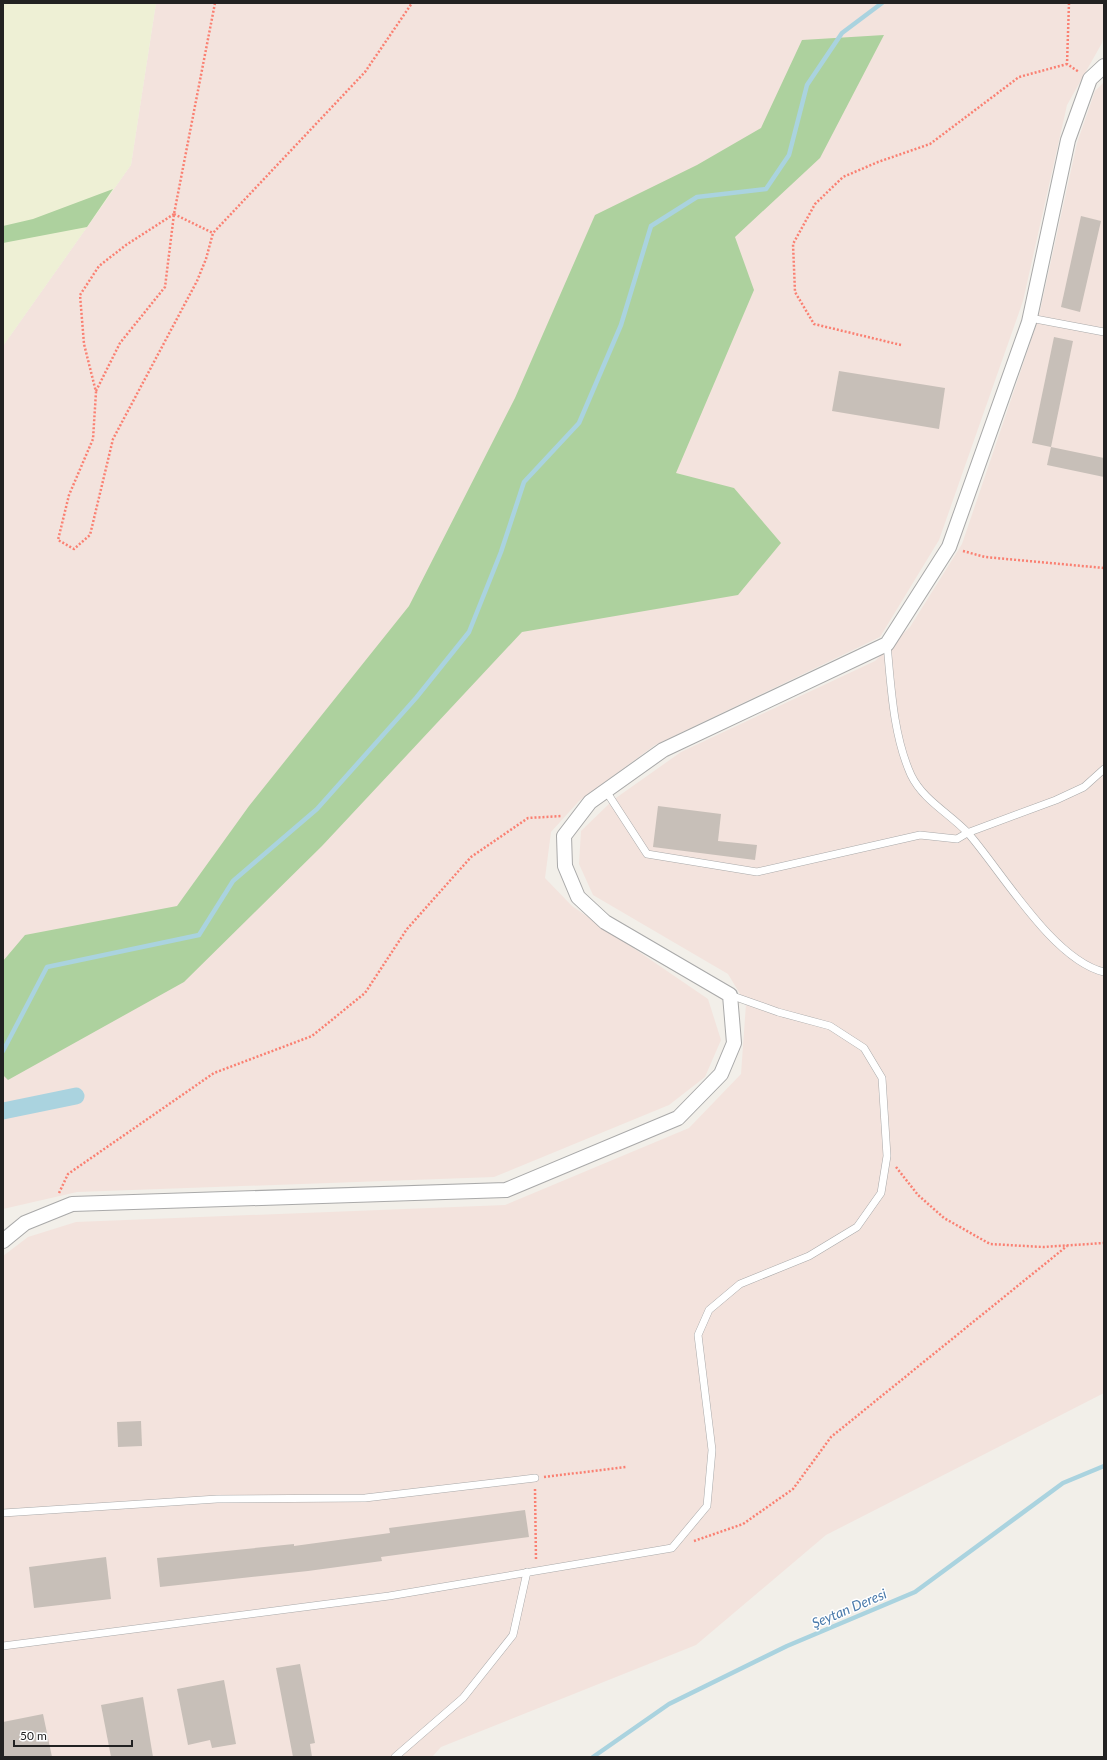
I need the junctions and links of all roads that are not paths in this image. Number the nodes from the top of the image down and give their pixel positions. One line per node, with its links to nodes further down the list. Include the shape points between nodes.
1 (1104, 66): 2 (street, via 1090,79 1068,140)
2 (1030, 318): 3 (lane); 4 (street, via 949,547)
3 (1104, 332)
4 (887, 644): 6 (street, via 663,750); 7 (lane, via 900,741 911,775 924,794)
5 (1104, 769): 7 (lane, via 1084,787)
6 (606, 790): 7 (lane, via 647,854 757,872 920,836 957,839); 9 (street, via 590,802 564,836 565,866 578,897 605,922)
7 (967, 833): 8 (lane, via 1060,947 1092,969)
8 (1104, 972)
9 (730, 995): 10 (street, via 734,1042 721,1074 678,1118 506,1190 72,1204 25,1223); 13 (lane, via 778,1012 830,1026 864,1048 882,1078 887,1156 881,1193 857,1227 809,1256 740,1284 710,1310 698,1335 712,1450 707,1506 672,1548)
10 (3, 1241)
11 (535, 1478): 12 (lane, via 364,1498 217,1499)
12 (3, 1513)
13 (527, 1572): 14 (lane, via 389,1596); 15 (lane, via 513,1635 463,1698)
14 (3, 1646)
15 (395, 1757)

